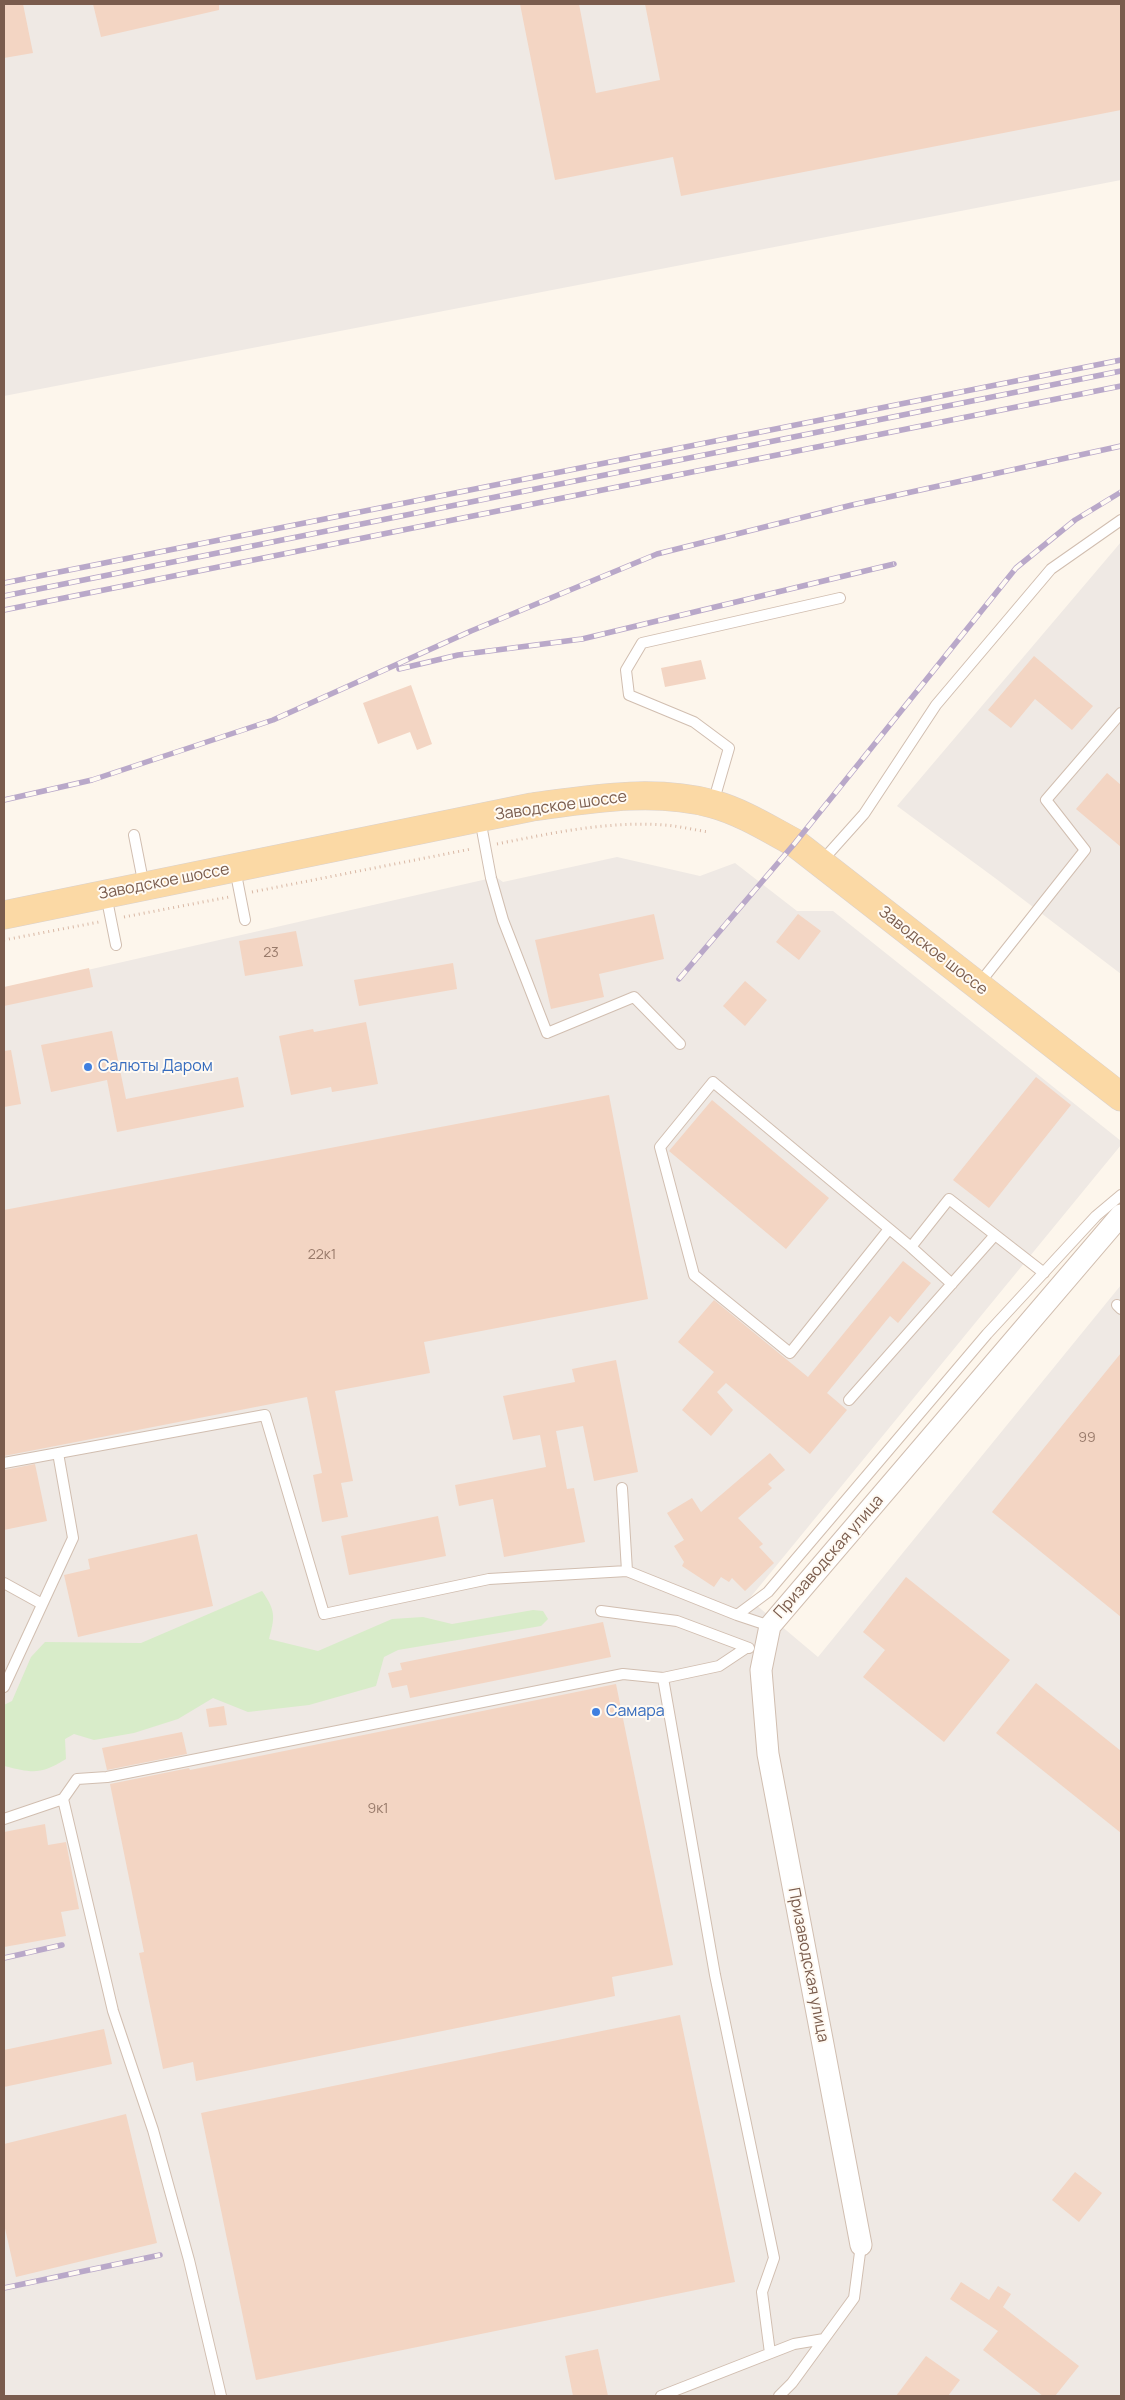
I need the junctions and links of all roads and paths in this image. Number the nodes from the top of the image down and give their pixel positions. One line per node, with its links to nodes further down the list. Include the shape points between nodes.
1 (1121, 520): 9 (lane, via 1051,569 936,705 864,814)
2 (840, 598): 4 (lane, via 642,643 626,670 630,696 694,722 729,748)
3 (1121, 713): 18 (lane, via 1046,800 1085,850)
4 (713, 804): 5 (main road, Заводское шоссе, via 672,797 614,796); 9 (main road, Заводское шоссе, via 745,816 795,843)
5 (480, 818): 8 (lane); 10 (main road, Заводское шоссе)
6 (709, 832): 8 (path, via 665,825 614,825)
7 (134, 835): 11 (lane)
8 (485, 846): 12 (path); 19 (lane, via 503,920 547,1033 634,997)
9 (820, 863): 18 (main road, Заводское шоссе)
10 (234, 868): 11 (main road, Заводское шоссе); 12 (lane)
11 (144, 886): 13 (main road, Заводское шоссе)
12 (240, 894): 13 (path); 15 (lane)
13 (108, 907): 14 (main road, Заводское шоссе); 16 (path); 17 (lane)
14 (4, 915)
15 (245, 920)
16 (4, 940)
17 (116, 945)
18 (978, 986): 20 (main road, Заводское шоссе)
19 (680, 1044)
20 (1121, 1098)
21 (1121, 1195): 26 (lane, via 1096,1216)
22 (1121, 1216): 37 (street, Призаводская улица)
23 (889, 1229): 23 (lane, via 790,1353 694,1275 660,1147 713,1082); 25 (lane)
24 (995, 1235): 25 (lane, via 949,1199); 26 (lane); 27 (lane)
25 (911, 1247): 27 (lane)
26 (1044, 1272): 36 (lane, via 987,1334 768,1592)
27 (952, 1284): 28 (lane)
28 (849, 1400)
29 (58, 1453): 30 (lane); 32 (lane, via 265,1415 324,1614 489,1579); 34 (lane, via 72,1538)
30 (4, 1463)
31 (622, 1488): 32 (lane)
32 (627, 1571): 36 (lane)
33 (4, 1583): 34 (lane)
34 (42, 1604): 40 (lane)
35 (601, 1610): 38 (lane, via 677,1621)
36 (737, 1615): 37 (lane)
37 (770, 1626): 38 (street, Призаводская улица)
38 (756, 1648): 39 (lane, via 719,1666); 43 (street, Призаводская улица, via 768,1754)
39 (663, 1678): 41 (lane, via 623,1674 108,1777 77,1779); 45 (lane, via 715,1976 774,2258 762,2292)
40 (4, 1687)
41 (63, 1800): 42 (lane); 46 (lane, via 114,2011 153,2130)
42 (4, 1819)
43 (861, 2245): 44 (lane, via 854,2298)
44 (824, 2339): 45 (lane, via 794,2344); 48 (lane)
45 (770, 2353): 47 (lane)
46 (221, 2396)
47 (661, 2396)
48 (779, 2396)

